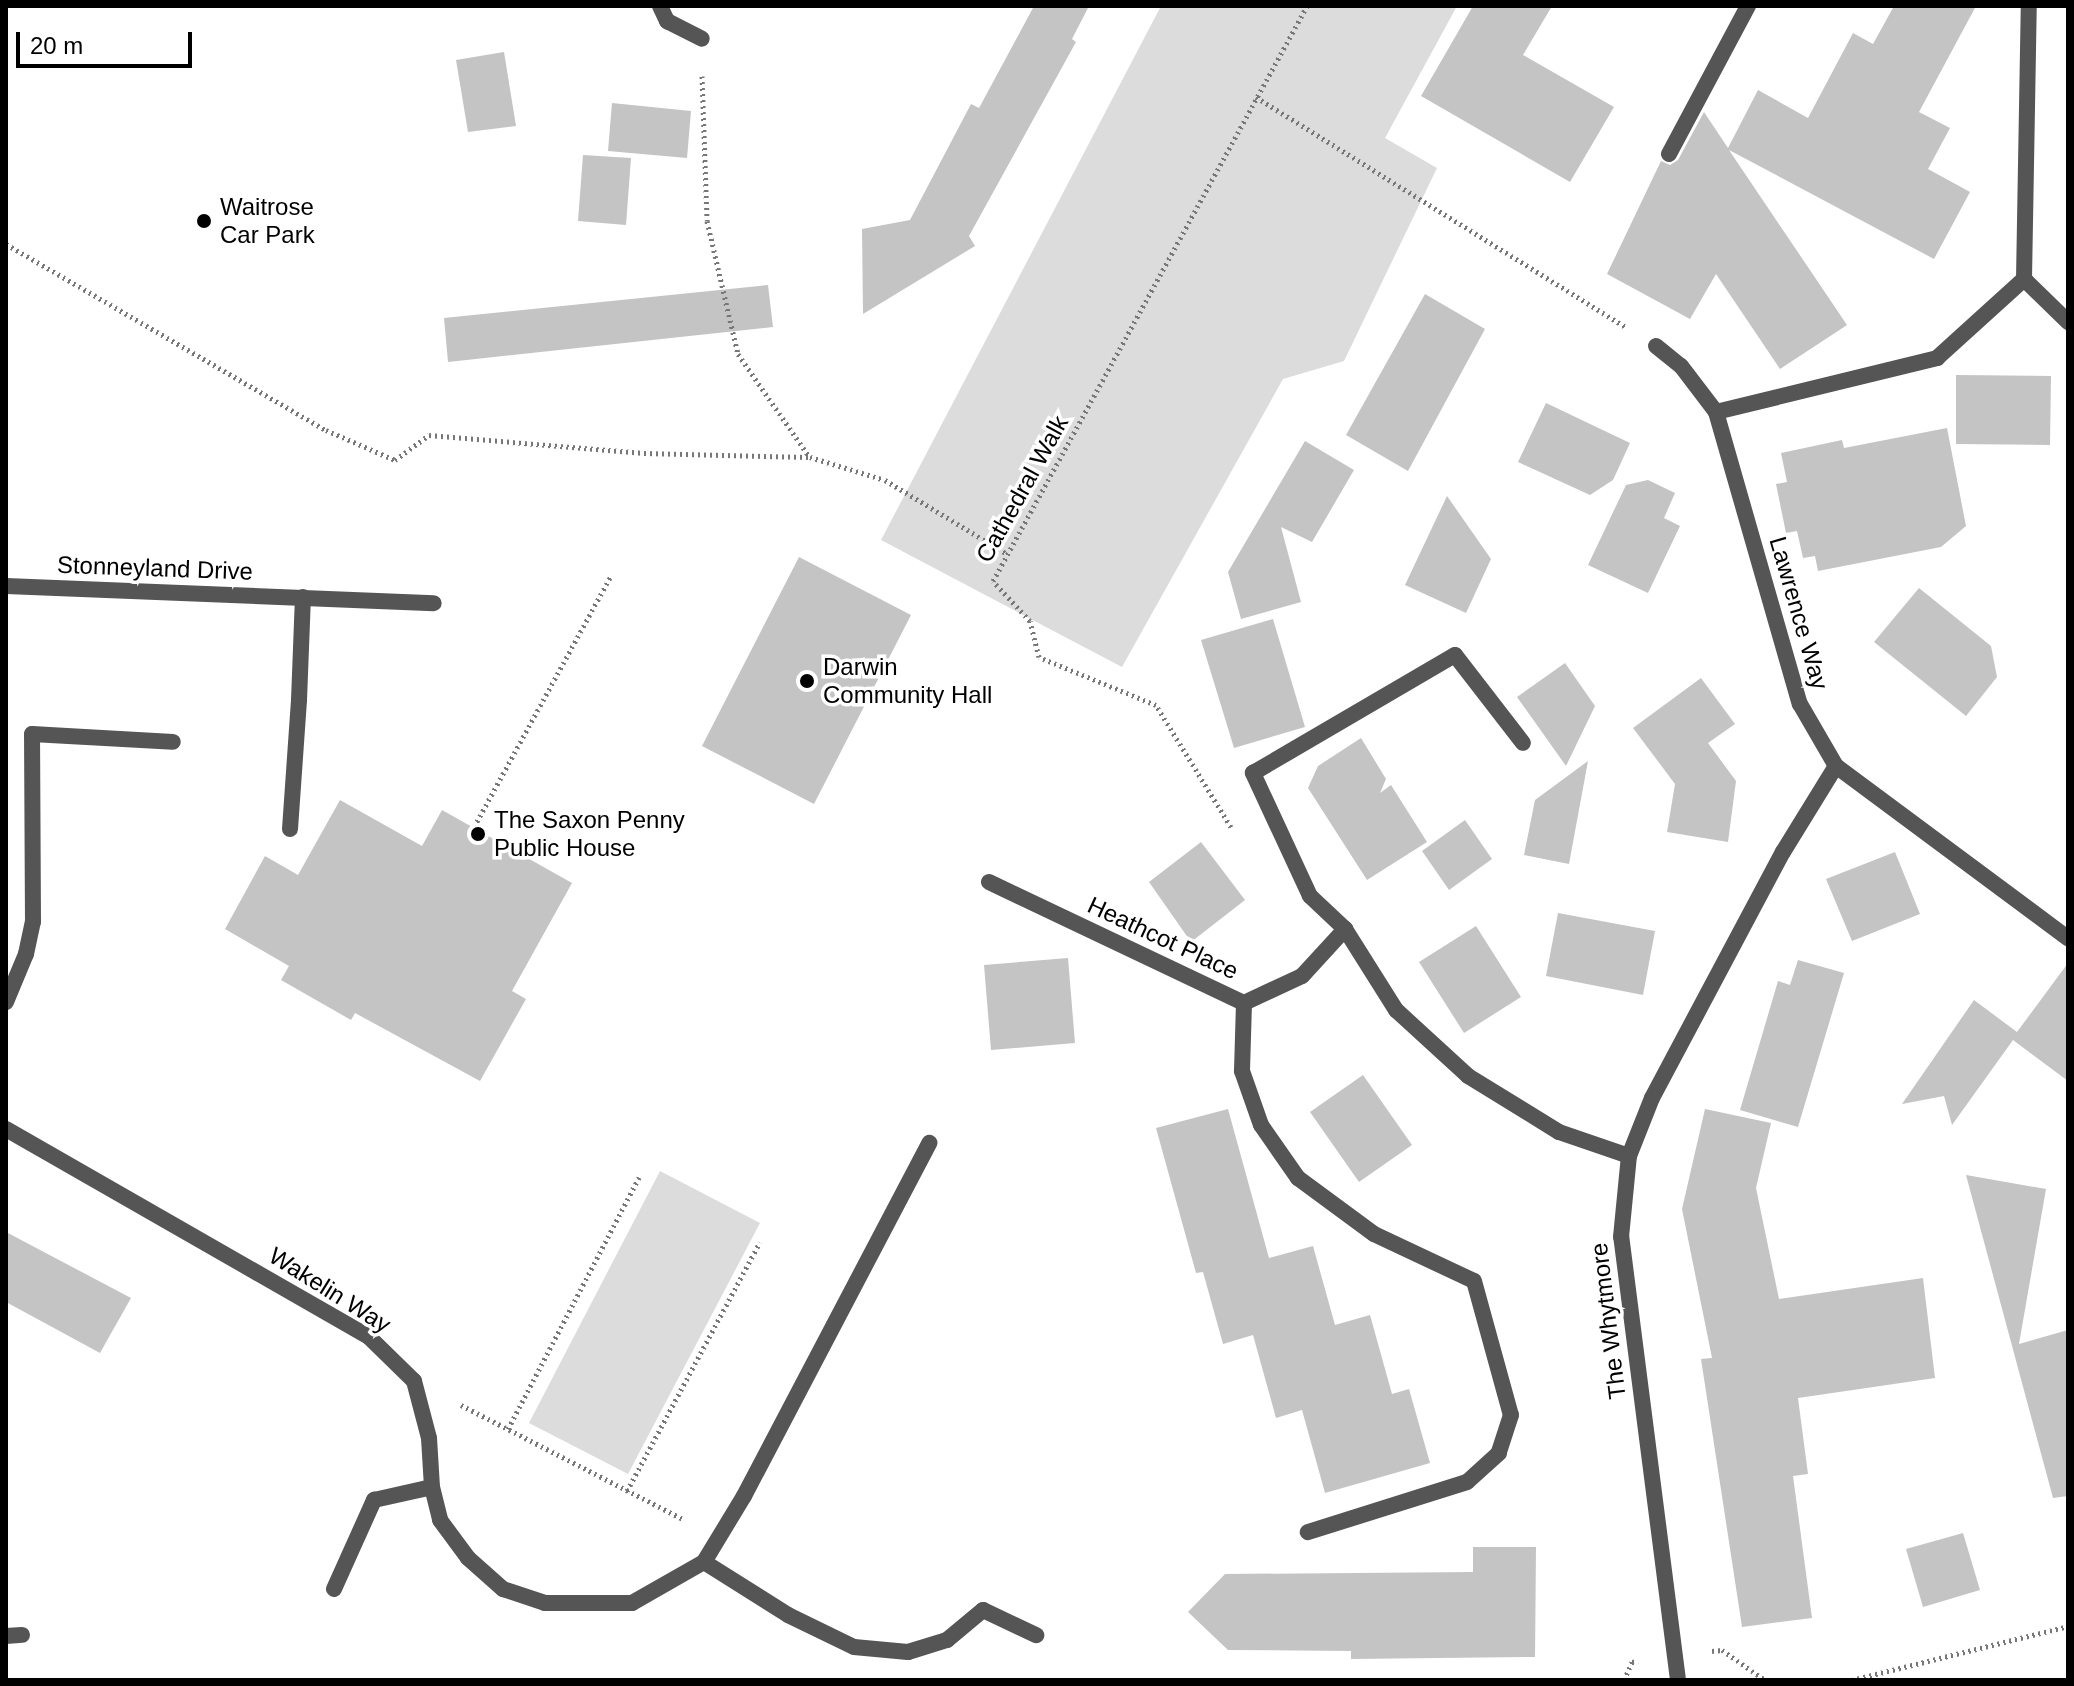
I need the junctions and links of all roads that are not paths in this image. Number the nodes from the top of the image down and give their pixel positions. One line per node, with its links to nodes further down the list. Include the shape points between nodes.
1 (660, 6): 4 (street, via 667,21)
2 (1748, 6): 5 (street)
3 (2029, 6): 6 (street)
4 (702, 39)
5 (1669, 154)
6 (2024, 279): 7 (street); 9 (street, via 1937,358)
7 (2068, 322)
8 (1656, 346): 9 (street, Lawrence Way, via 1681,366)
9 (1716, 412): 15 (street, Lawrence Way, via 1800,704)
10 (6, 586): 11 (street, Stonneyland Drive)
11 (303, 597): 12 (street, Stonneyland Drive); 16 (street)
12 (434, 603)
13 (173, 742): 20 (street, via 32,734 33,922)
14 (1523, 743): 18 (street, via 1455,655 1253,773 1310,896)
15 (1836, 766): 19 (street, Lawrence Way, via 2041,923); 24 (street, The Whytmore, via 1710,988 1652,1098)
16 (290, 829)
17 (989, 882): 21 (street, Heathcot Place)
18 (1345, 929): 21 (street, Heathcot Place, via 1302,976); 24 (street, via 1396,1010 1468,1076 1559,1132)
19 (2068, 938)
20 (6, 1002)
21 (1244, 1003): 26 (street, via 1242,1071 1261,1125 1298,1178 1374,1234 1474,1281 1511,1415 1499,1453 1467,1482)
22 (6, 1129): 25 (street, Wakelin Way, via 369,1337 414,1381 429,1438)
23 (929, 1143): 27 (street, via 744,1496)
24 (1629, 1156): 30 (street, The Whytmore, via 1621,1237)
25 (432, 1487): 27 (street, via 440,1520 468,1558 503,1589 545,1603 632,1603); 28 (street, via 374,1500)
26 (1308, 1532)
27 (704, 1562): 29 (street, via 788,1615 854,1647 908,1652 947,1640 983,1610)
28 (334, 1589)
29 (1036, 1635)
30 (1678, 1680)

